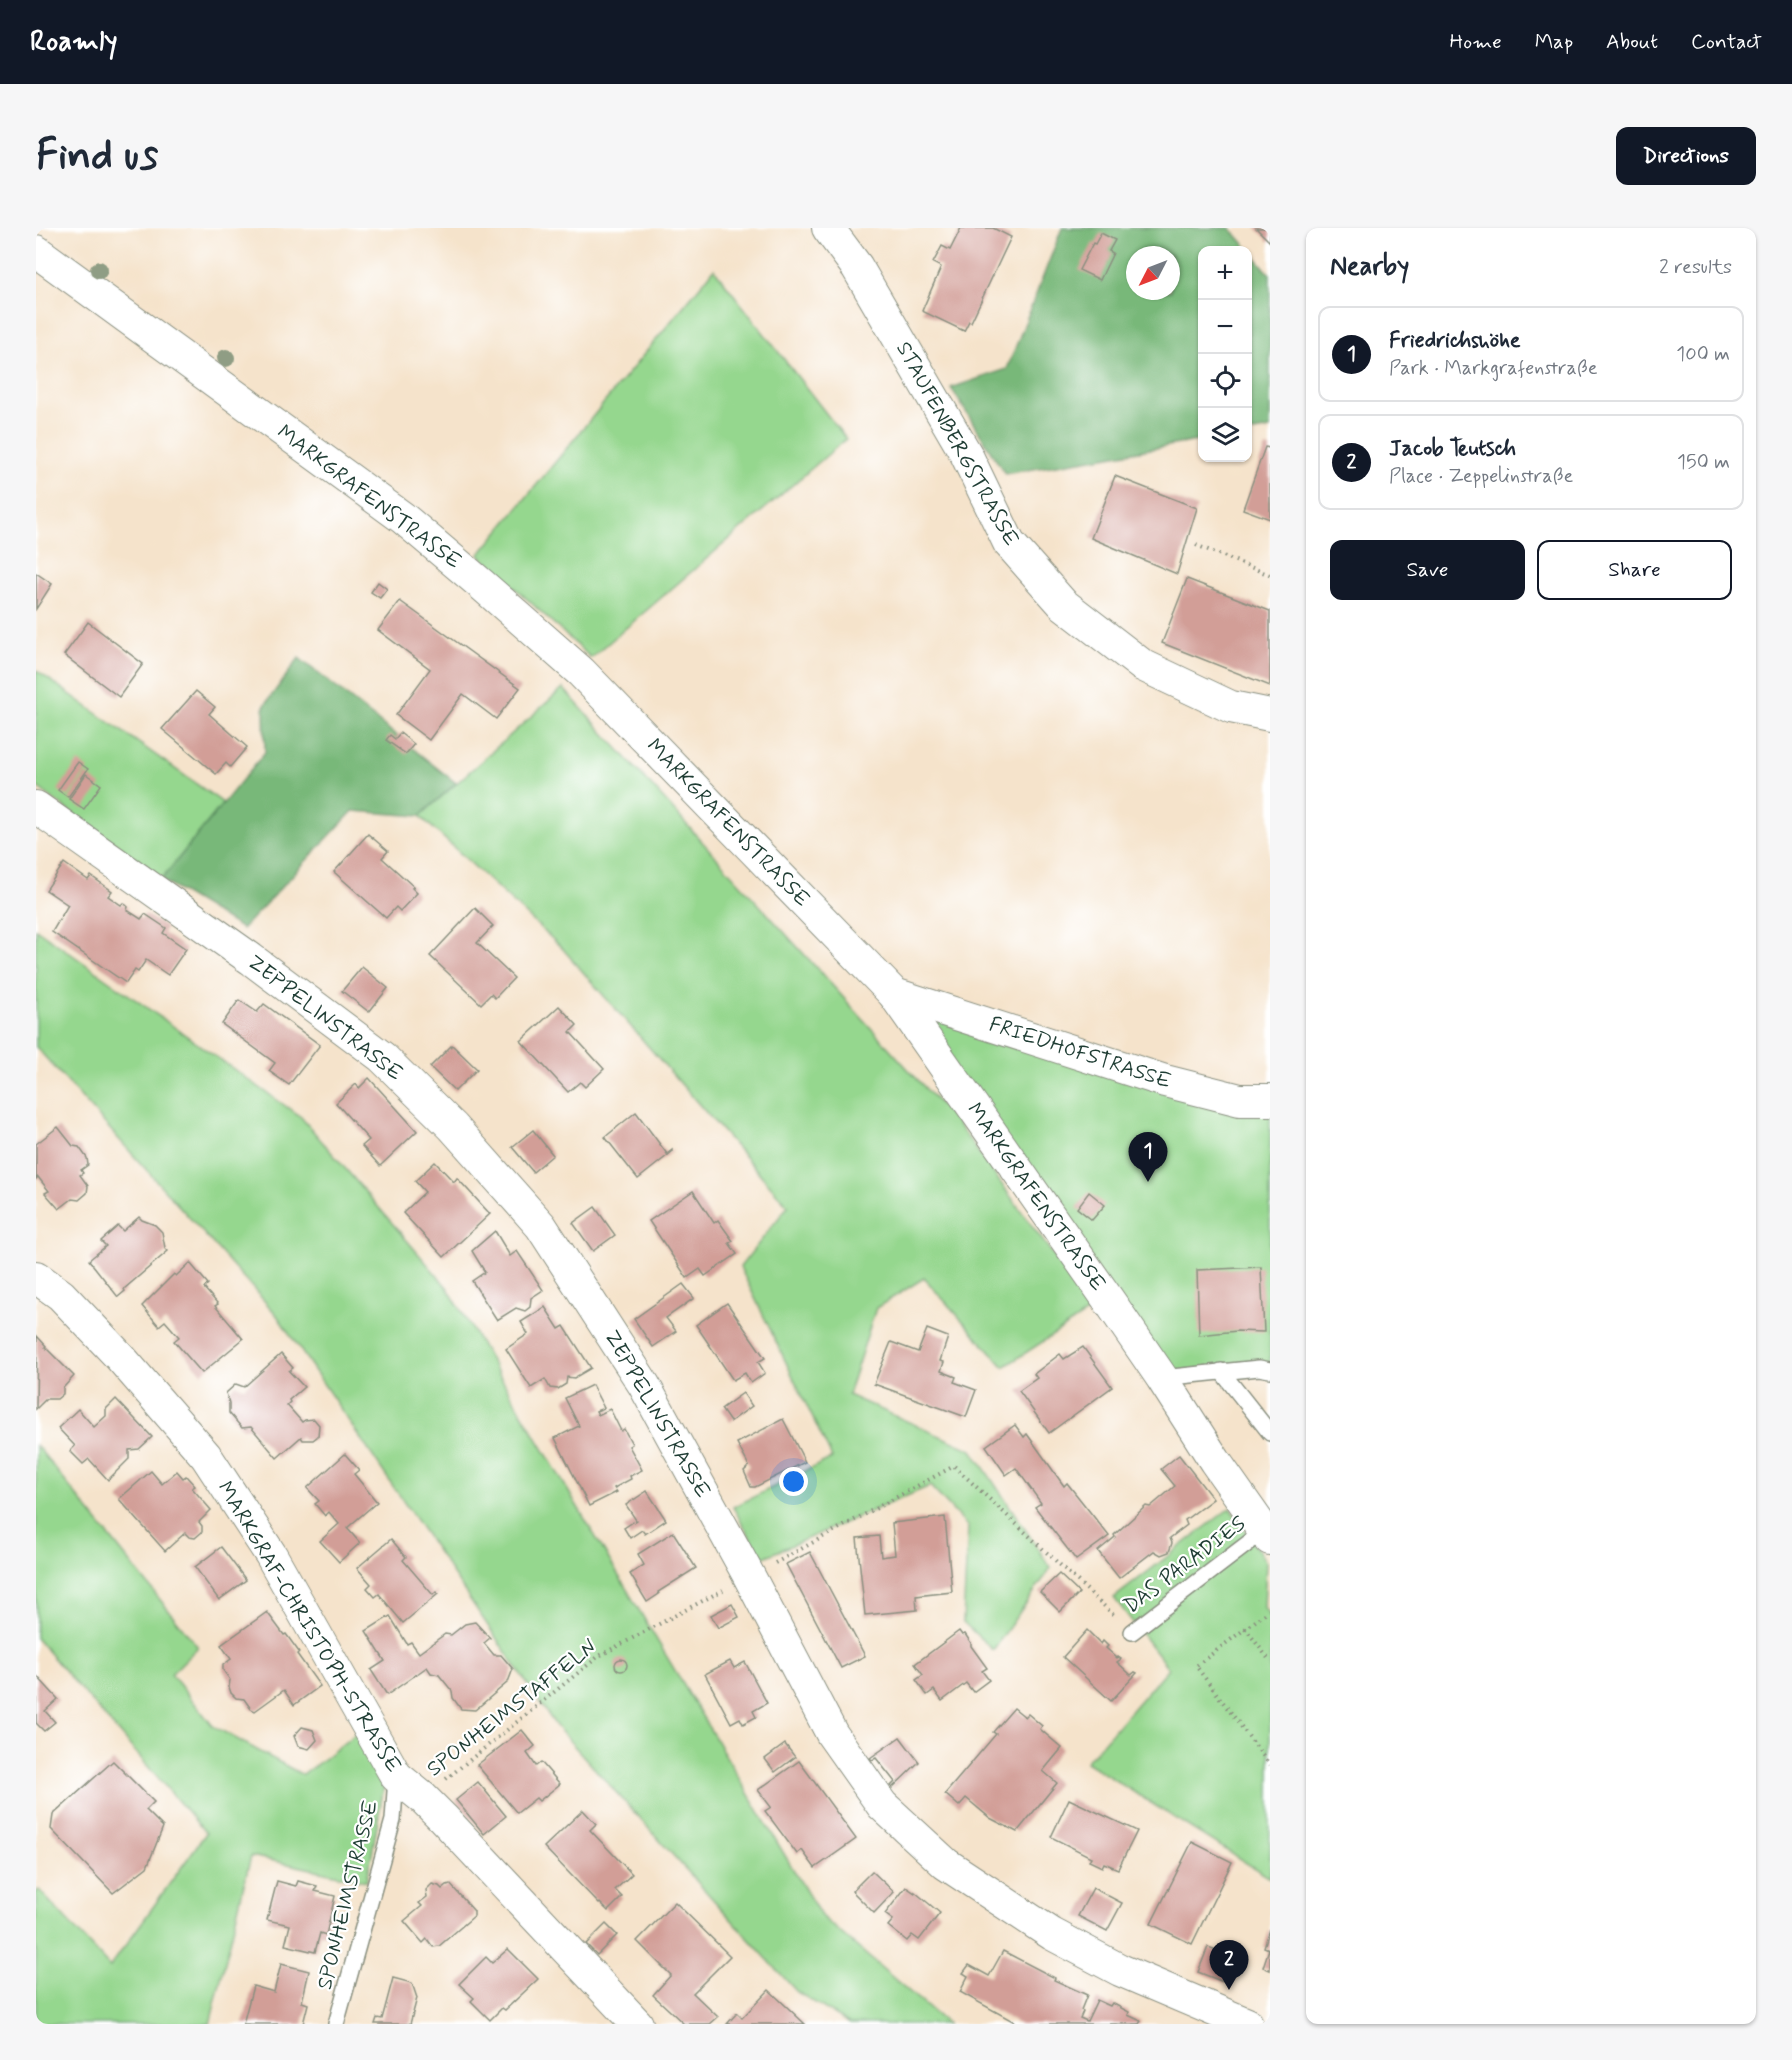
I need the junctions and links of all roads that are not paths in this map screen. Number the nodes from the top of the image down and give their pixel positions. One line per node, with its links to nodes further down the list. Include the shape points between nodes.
1 (828, 228): 3 (street, STAUFENBERGSTRASSE, via 857,267 966,454 1009,543 1063,604 1142,666 1231,707)
2 (36, 251): 5 (street, MARKGRAFENSTRASSE, via 403,518 481,584 581,672)
3 (1270, 715)
4 (36, 807): 17 (street, ZEPPELINSTRASSE, via 251,959 381,1057 453,1127 541,1226 644,1385 832,1734 882,1805 946,1864 1052,1934 1120,1971)
5 (894, 994): 6 (street, FRIEDHOFSTRASSE, via 1165,1081 1240,1100); 10 (street, MARKGRAFENSTRASSE)
6 (1270, 1100)
7 (36, 1277): 14 (street, MARKGRAF-CHRISTOPH-STRASSE, via 62,1295 206,1456 271,1555)
8 (1270, 1370): 9 (lane)
9 (1221, 1371): 10 (lane); 11 (lane)
10 (1162, 1378): 12 (street, MARKGRAFENSTRASSE, via 1215,1461)
11 (1270, 1433)
12 (1268, 1529): 13 (lane, DAS PARADIES)
13 (1132, 1632)
14 (396, 1776): 15 (lane, SPONHEIMSTRASSE, via 393,1820); 16 (street, MARKGRAF-CHRISTOPH-STRASSE, via 423,1798)
15 (336, 2024)
16 (637, 2024)
17 (1247, 2024)

